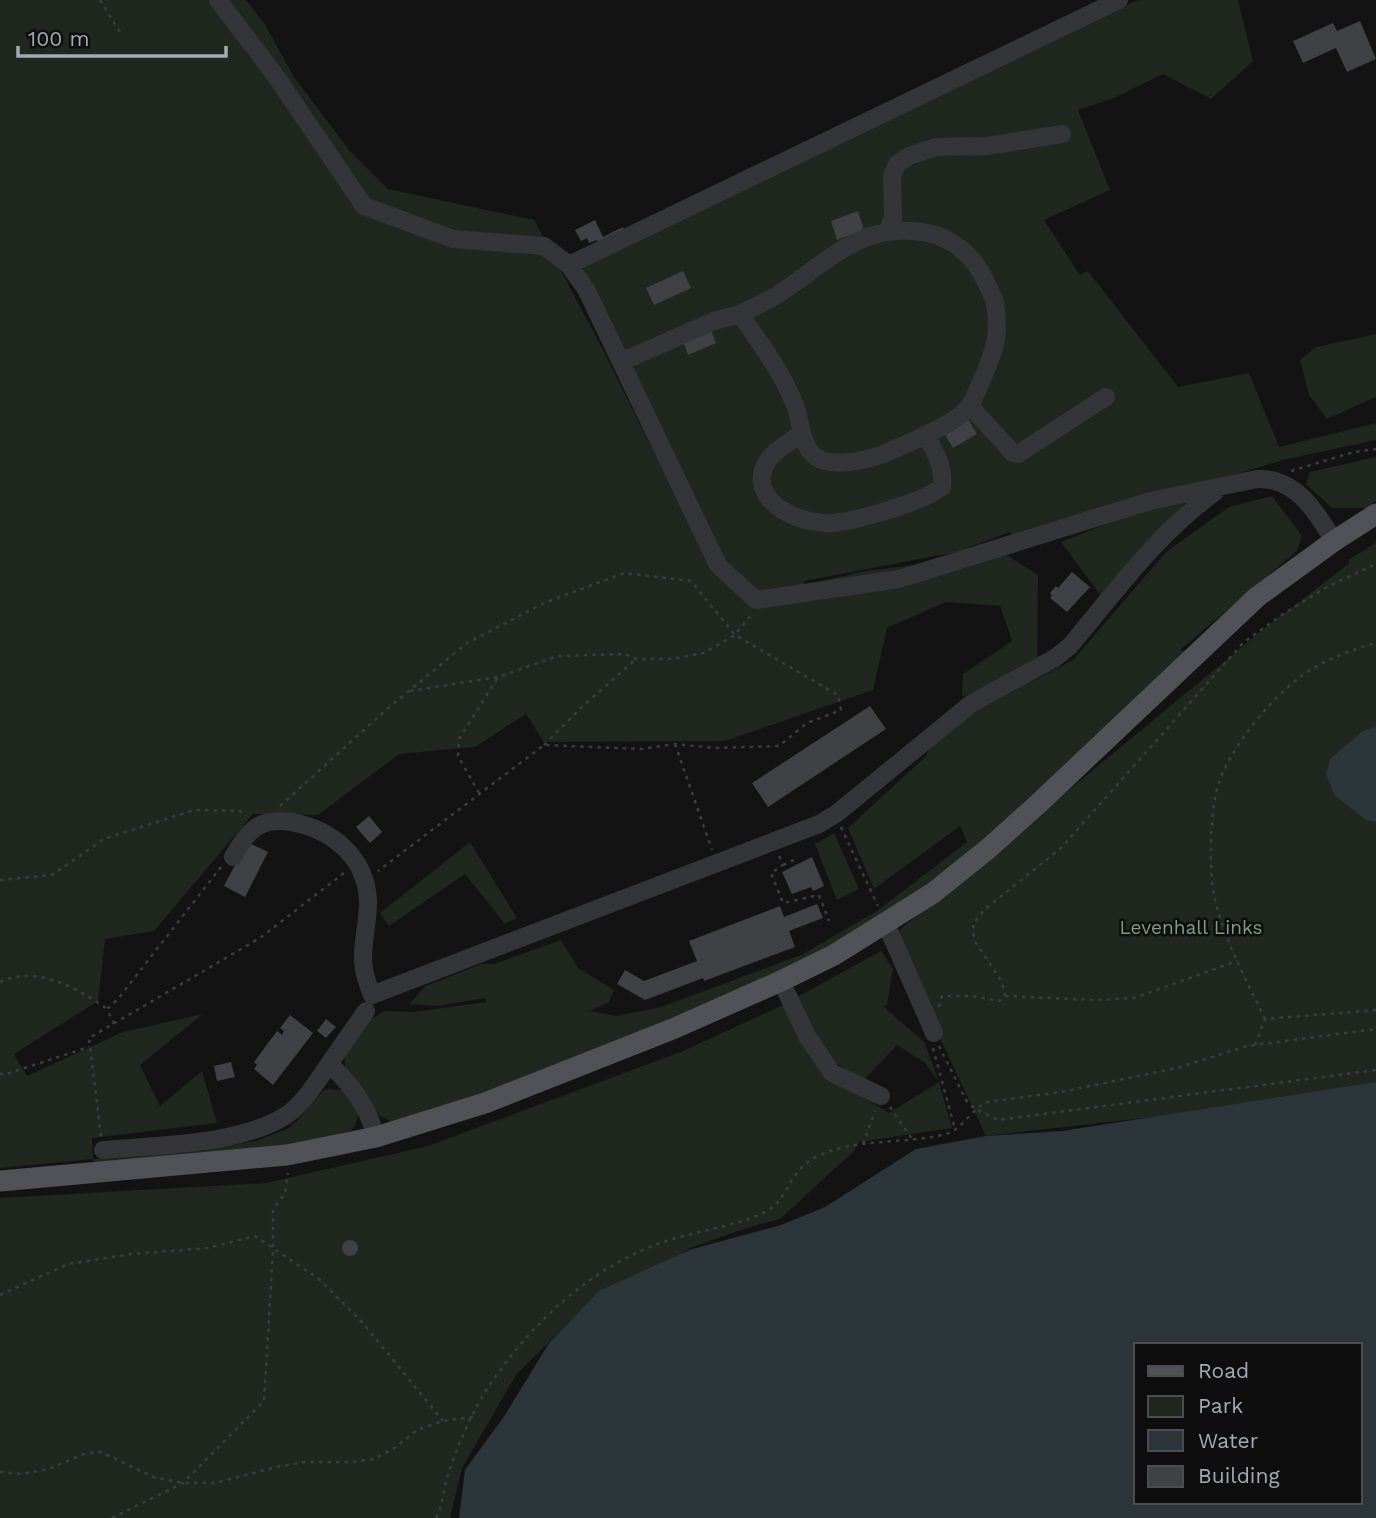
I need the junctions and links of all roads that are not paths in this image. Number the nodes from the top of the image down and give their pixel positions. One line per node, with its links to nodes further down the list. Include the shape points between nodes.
1 (218, 0): 5 (street, via 364,205 453,239 544,246)
2 (1119, 0): 5 (street)
3 (1062, 134): 4 (street, via 987,146 936,147 909,156 897,164 892,176 893,217)
4 (887, 232): 6 (street, via 822,262 776,296); 9 (street, via 940,236 962,247 980,270 995,302 996,342)
5 (569, 265): 7 (street, via 586,289)
6 (740, 314): 7 (street); 10 (street, via 783,380)
7 (621, 362): 12 (street, via 718,565 757,600 899,579 1150,501)
8 (1106, 397): 9 (street, via 1018,454)
9 (970, 407): 11 (street)
10 (802, 433): 11 (street, via 808,450 819,460 841,463 870,459); 11 (street, via 763,468 762,487 773,503 814,523 884,511 942,487 943,471)
11 (926, 436)
12 (1220, 488): 14 (street, via 1270,478 1287,484); 15 (street, via 1156,542 1070,646 972,703 819,824 372,995 364,968 365,882 358,863 340,843 317,828 261,823 244,836)
13 (1376, 514): 14 (main road)
14 (1334, 541): 16 (main road, via 1226,624 989,848)
15 (233, 857)
16 (886, 924): 17 (main road); 19 (street)
17 (781, 981): 21 (street, via 807,1036 832,1073); 22 (main road, via 497,1098)
18 (366, 1011): 20 (street)
19 (934, 1033)
20 (330, 1064): 22 (street, via 363,1103); 23 (street, via 308,1095 268,1126 214,1139)
21 (881, 1096)
22 (376, 1137): 24 (main road, via 227,1163)
23 (103, 1150)
24 (0, 1181)

